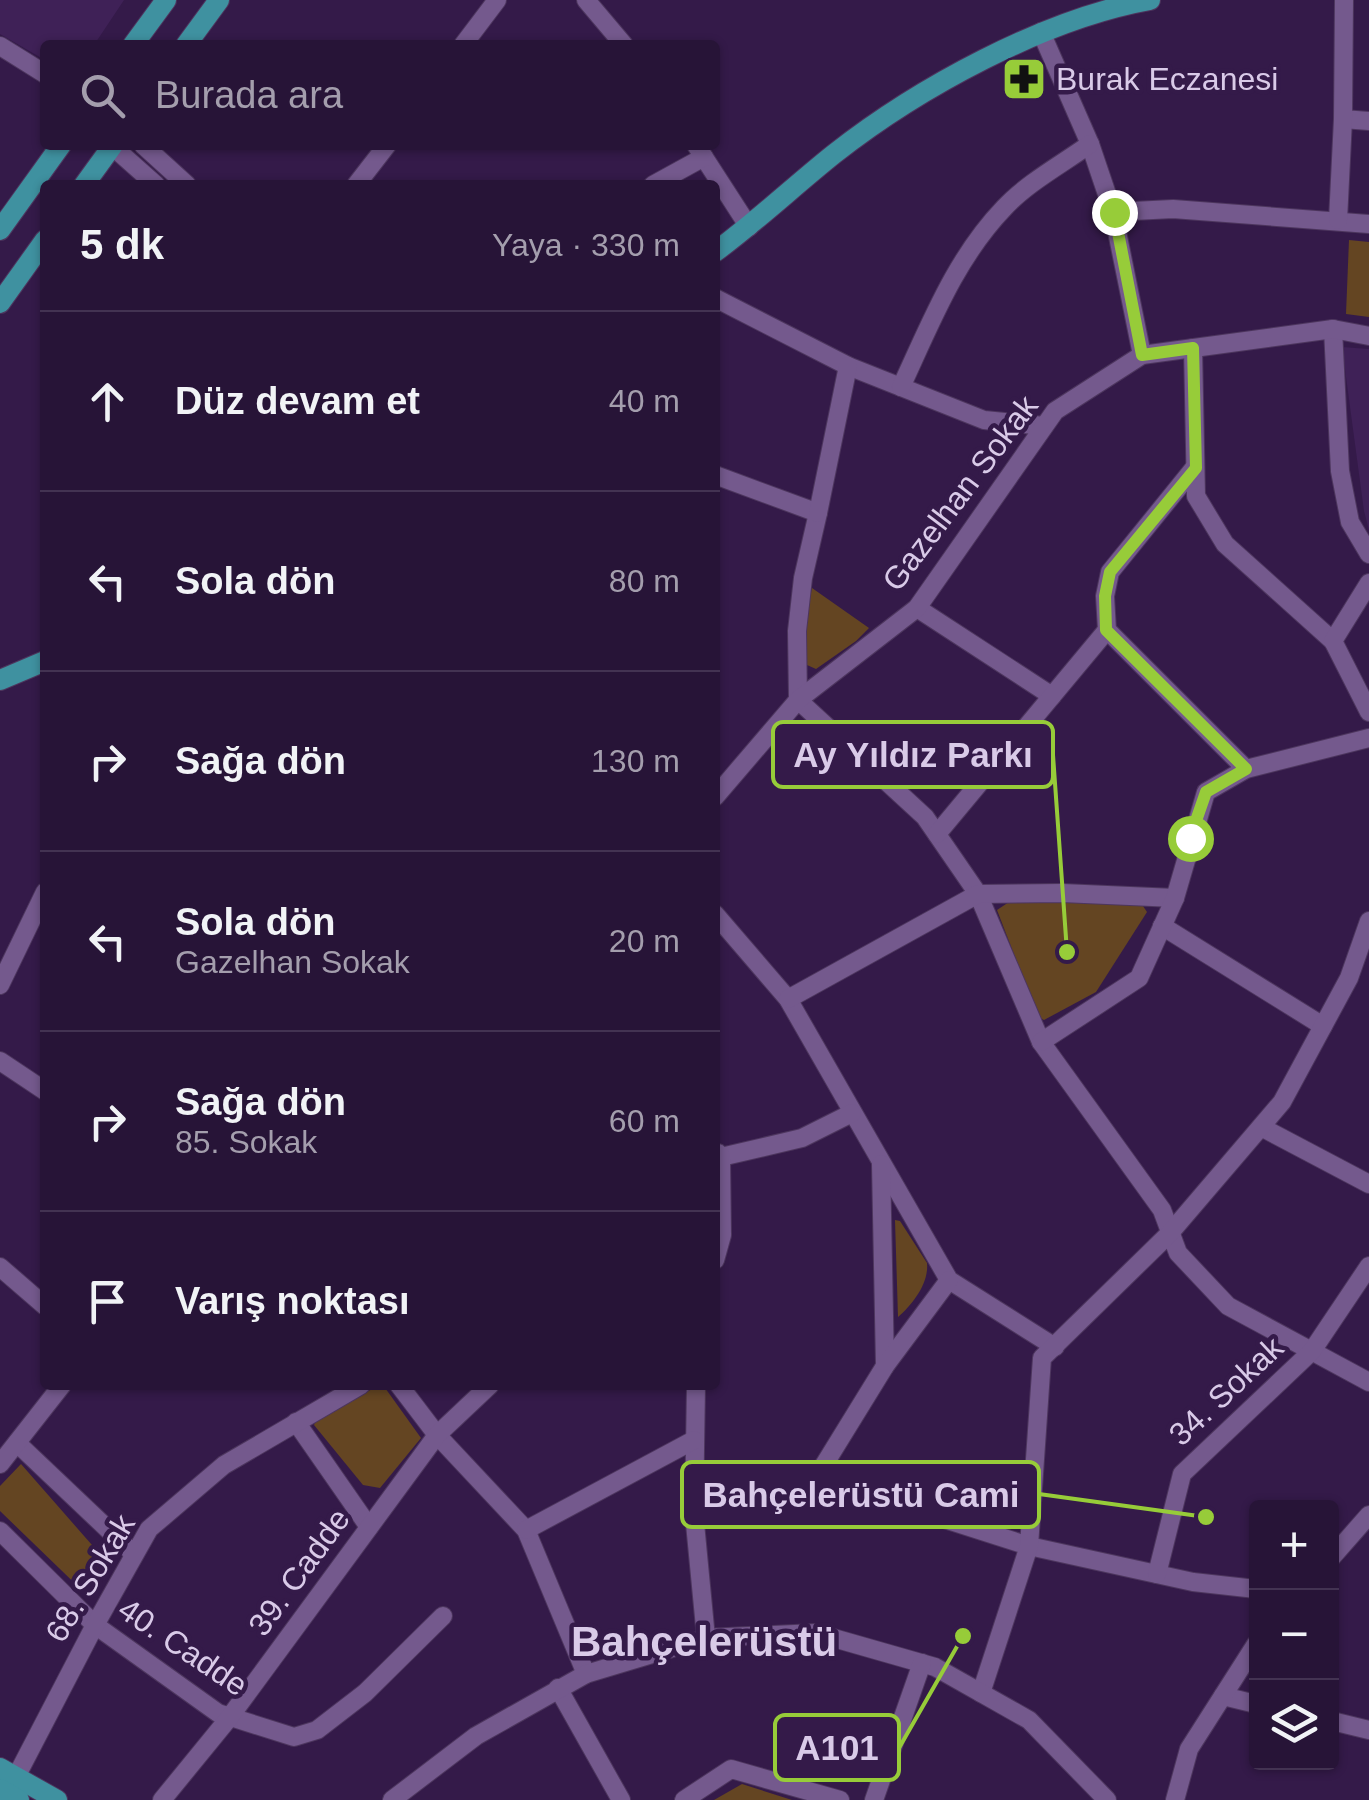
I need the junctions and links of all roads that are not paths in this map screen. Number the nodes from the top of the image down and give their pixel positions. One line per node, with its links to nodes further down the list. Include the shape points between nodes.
1 (166, 0): 9 (main road)
2 (219, 0): 10 (main road)
3 (497, 0): 11 (street)
4 (586, 0): 12 (street)
5 (1150, 0): 7 (main road)
6 (1344, 0): 15 (street)
7 (1125, 2): 8 (main road)
8 (1041, 32): 17 (street); 34 (main road, via 922,94 836,153)
9 (137, 40)
10 (190, 40)
11 (466, 40)
12 (620, 40)
13 (0, 46): 14 (street)
14 (40, 71)
15 (1343, 120): 16 (street); 32 (street)
16 (1369, 121)
17 (1090, 144): 31 (street); 45 (street, via 1006,206 973,244)
18 (57, 150): 35 (main road)
19 (109, 150): 24 (main road)
20 (117, 150): 25 (street)
21 (148, 150): 26 (street)
22 (383, 150): 27 (street)
23 (700, 151): 28 (street); 29 (street)
24 (88, 180)
25 (150, 180)
26 (182, 180)
27 (360, 180)
28 (660, 180)
29 (719, 180)
30 (720, 182): 34 (street)
31 (1114, 212): 32 (street, via 1173,209); 43 (street)
32 (1338, 220): 33 (street)
33 (1369, 224)
34 (749, 227): 37 (main road)
35 (0, 230)
36 (40, 247): 39 (main road)
37 (720, 248)
38 (720, 301): 44 (street)
39 (0, 302)
40 (1333, 329): 41 (street, Gazelhan Sokak); 42 (street, Gazelhan Sokak); 50 (street, via 1340,471 1350,522)
41 (1369, 336)
42 (1193, 348): 43 (street, Gazelhan Sokak); 47 (street)
43 (1142, 355): 46 (street, Gazelhan Sokak, via 1054,411)
44 (848, 366): 45 (street); 49 (street)
45 (902, 388): 46 (street, via 984,420)
46 (1044, 426): 52 (street, Gazelhan Sokak)
47 (1196, 468): 53 (street, via 1110,572); 54 (street, via 1196,496 1225,544)
48 (720, 478): 49 (street)
49 (818, 513): 58 (street, via 796,630)
50 (1369, 554)
51 (1369, 583): 54 (street)
52 (917, 608): 57 (street); 58 (street, Gazelhan Sokak)
53 (1106, 630): 57 (street); 61 (street)
54 (1333, 640): 59 (street)
55 (40, 663): 56 (main road)
56 (0, 680)
57 (1052, 696): 63 (street)
58 (798, 700): 62 (street, Gazelhan Sokak); 63 (street)
59 (1369, 712)
60 (1369, 738): 61 (street)
61 (1246, 769): 65 (street, via 1206,792)
62 (720, 791)
63 (936, 834): 64 (street)
64 (978, 894): 65 (street); 71 (street); 73 (street)
65 (1175, 898): 69 (street)
66 (40, 902): 70 (street)
67 (720, 920): 71 (street)
68 (1369, 921): 72 (street)
69 (1162, 926): 72 (street); 73 (street, via 1139,978)
70 (0, 984)
71 (788, 999): 76 (street)
72 (1323, 1026): 77 (street)
73 (1041, 1042): 82 (street, via 1162,1210)
74 (0, 1061): 75 (street)
75 (40, 1088)
76 (852, 1113): 78 (street, via 802,1138); 79 (street)
77 (1262, 1127): 80 (street); 82 (street)
78 (720, 1155)
79 (881, 1158): 86 (street); 90 (street)
80 (1369, 1184)
81 (720, 1203): 83 (street)
82 (1170, 1233): 88 (street); 89 (street, via 1178,1253 1228,1306)
83 (720, 1241)
84 (1369, 1266): 89 (street, 34. Sokak)
85 (0, 1267): 87 (street)
86 (949, 1280): 88 (street); 90 (street)
87 (40, 1302)
88 (1054, 1347): 108 (street, via 1042,1358)
89 (1312, 1351): 91 (street); 111 (street, 34. Sokak, via 1182,1474)
90 (885, 1366): 102 (street)
91 (1369, 1382)
92 (58, 1390): 100 (street)
93 (352, 1390): 97 (street, 68. Sokak)
94 (402, 1390): 98 (street)
95 (485, 1390): 98 (street, 39. Cadde)
96 (696, 1390): 99 (street)
97 (296, 1422): 105 (street); 110 (street, 68. Sokak, via 224,1466 149,1528)
98 (437, 1435): 105 (street, 39. Cadde); 106 (street)
99 (694, 1440): 103 (street); 106 (street)
100 (17, 1444): 101 (street); 110 (street)
101 (0, 1464)
102 (816, 1478): 103 (street); 108 (street)
103 (693, 1482): 115 (street)
104 (1369, 1515): 109 (street)
105 (369, 1527): 123 (street, 39. Cadde)
106 (526, 1530): 118 (street)
107 (0, 1531): 114 (street, 40. Cadde)
108 (1029, 1546): 111 (street); 120 (street)
109 (1339, 1549)
110 (134, 1554): 114 (street, 68. Sokak)
111 (1157, 1574): 112 (street)
112 (1249, 1588)
113 (443, 1616): 123 (street, 40. Cadde, via 365,1694 317,1730 294,1737)
114 (94, 1624): 123 (street, 40. Cadde); 126 (street, 68. Sokak)
115 (706, 1638): 117 (street, via 816,1632); 118 (street)
116 (1249, 1655): 121 (street)
117 (922, 1663): 120 (street); 134 (street)
118 (586, 1674): 119 (street)
119 (558, 1688): 130 (street, via 476,1736); 131 (street)
120 (981, 1693): 135 (street, via 1029,1720)
121 (1223, 1696): 122 (street); 136 (street, via 1189,1749)
122 (1249, 1702)
123 (229, 1718): 129 (street, 39. Cadde)
124 (1339, 1724): 125 (street)
125 (1369, 1730)
126 (5, 1778): 127 (main road); 128 (main road)
127 (19, 1800)
128 (57, 1800)
129 (162, 1800)
130 (392, 1800)
131 (622, 1800)
132 (684, 1800): 133 (street, via 731,1769)
133 (840, 1800)
134 (874, 1800)
135 (1107, 1800)
136 (1175, 1800)

